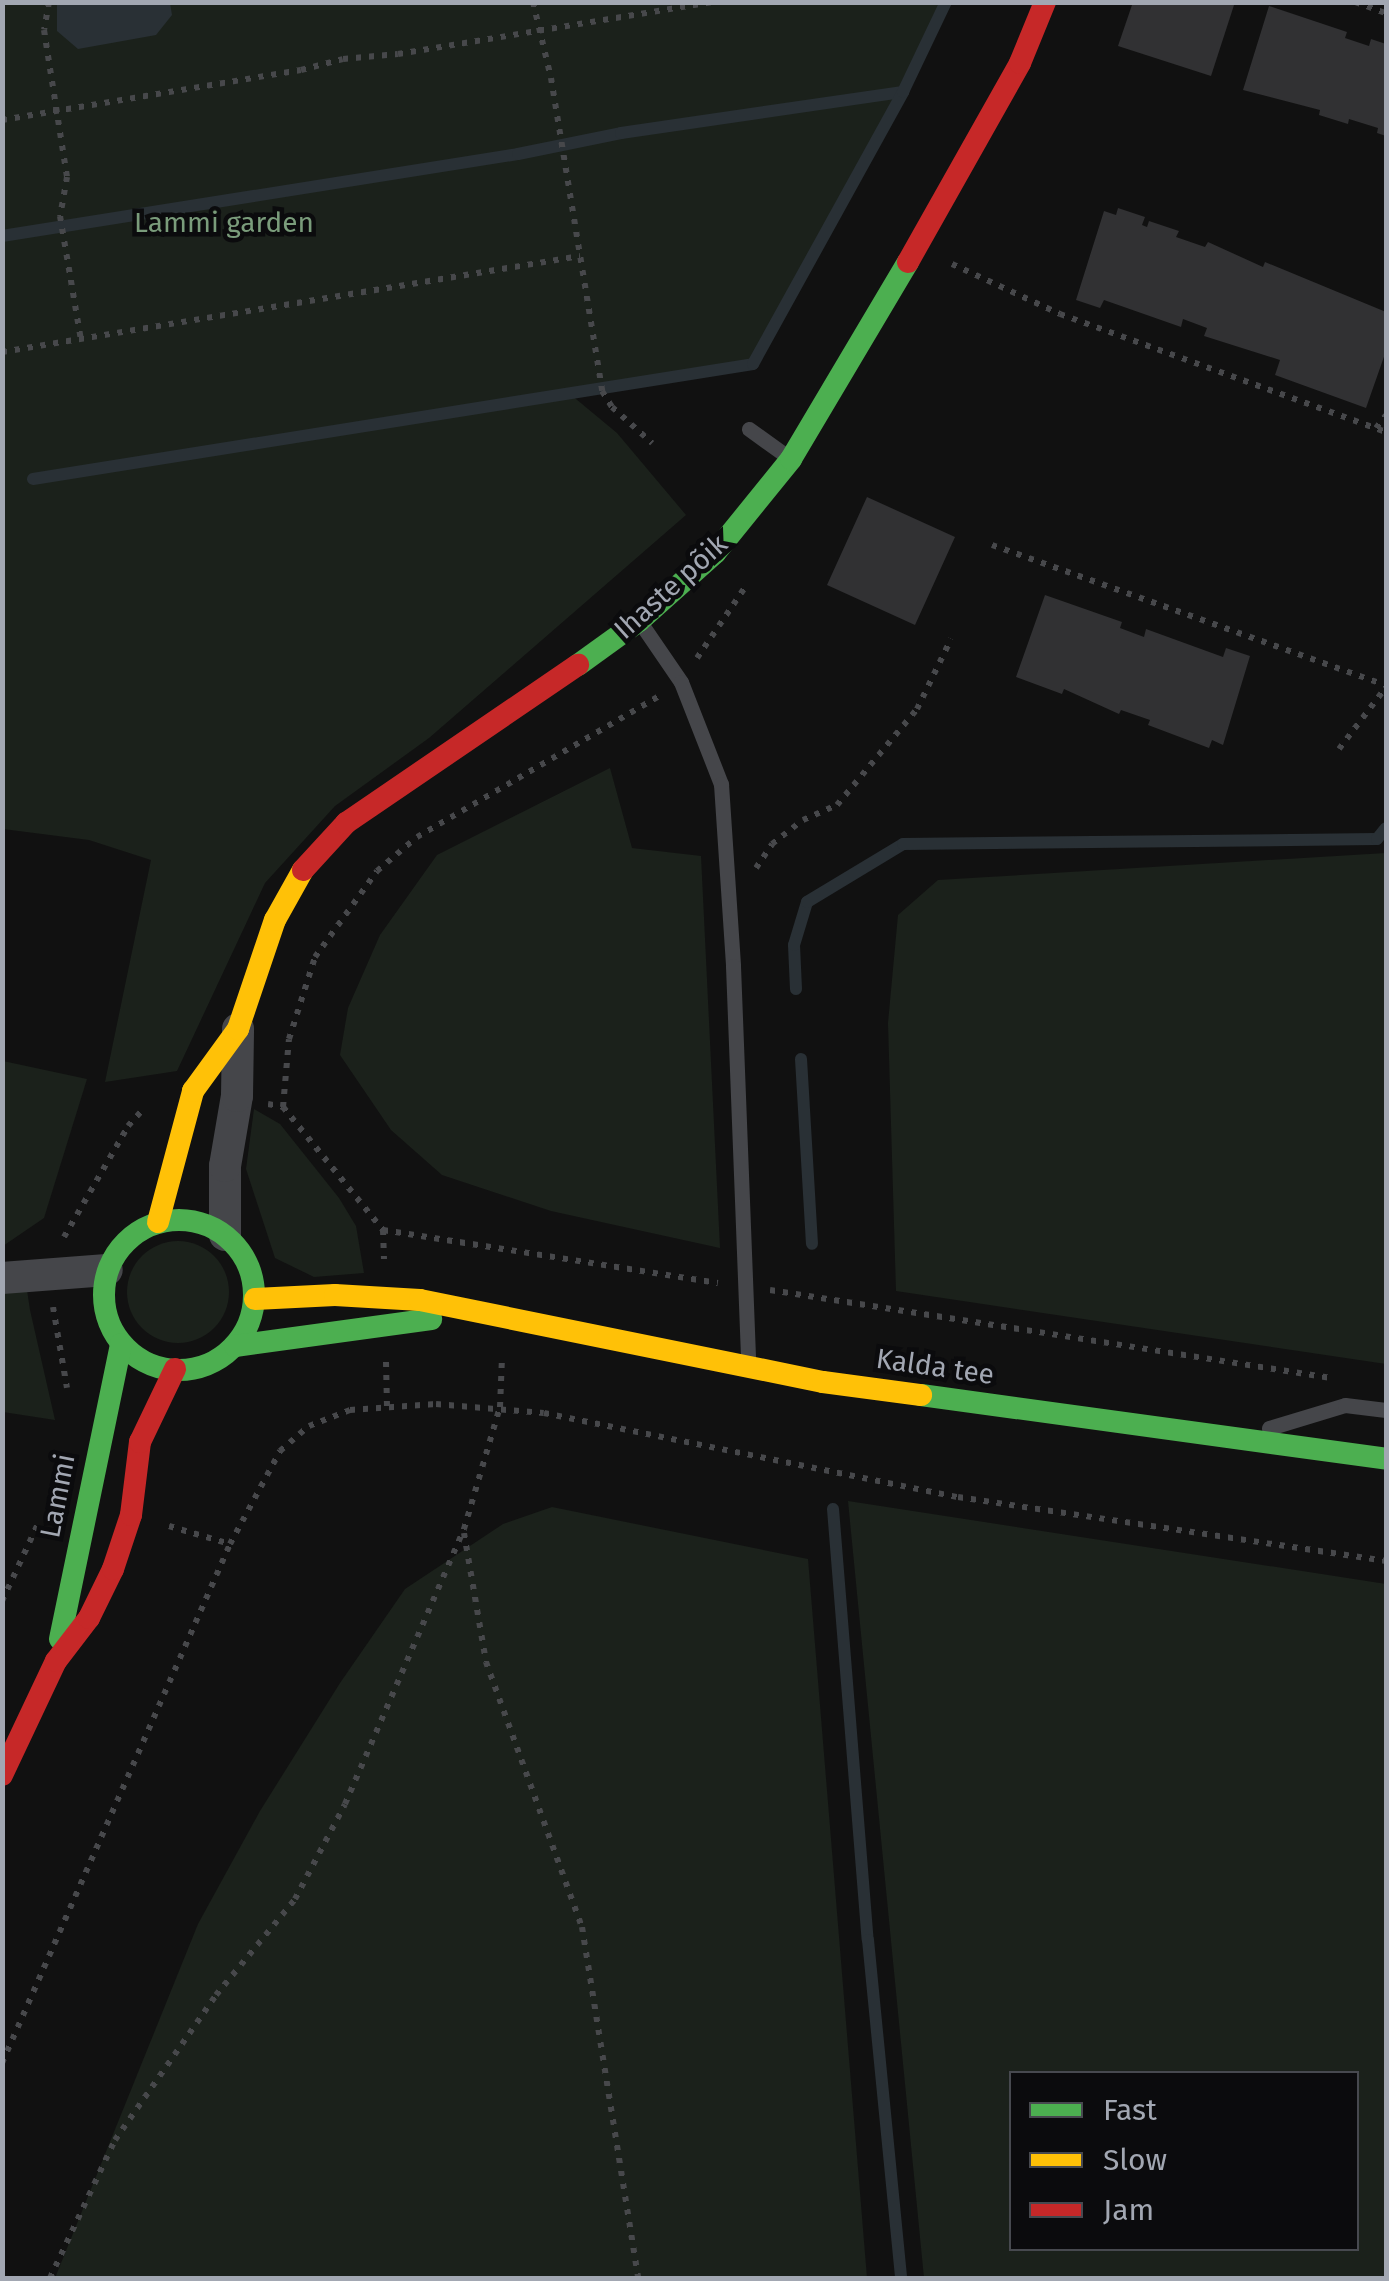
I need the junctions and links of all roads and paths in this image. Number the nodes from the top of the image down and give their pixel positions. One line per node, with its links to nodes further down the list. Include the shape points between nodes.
1 (48, 2): 8 (path, via 44,30)
2 (533, 2): 7 (path)
3 (710, 2): 7 (path)
4 (1045, 2): 19 (street, Ihaste põik, via 1020,63)
5 (1355, 2): 6 (path)
6 (1386, 13)
7 (540, 30): 8 (path, via 342,58); 10 (path)
8 (57, 112): 9 (path); 12 (path, via 67,176 60,216)
9 (2, 120)
10 (580, 256): 12 (path); 18 (path, via 602,391)
11 (942, 259): 15 (path, via 1060,314)
12 (81, 340): 13 (path)
13 (2, 352)
14 (1386, 415): 15 (path)
15 (1376, 428): 17 (path)
16 (749, 429): 19 (lane)
17 (1386, 432)
18 (652, 443)
19 (791, 460): 21 (street, Ihaste põik, via 715,553)
20 (992, 545): 23 (path)
21 (639, 621): 25 (lane, via 680,682 722,784); 26 (street, Ihaste põik, via 346,823 304,869 275,920)
22 (951, 639): 25 (path, via 917,709 838,804 772,844)
23 (1386, 686): 24 (path)
24 (1339, 749)
25 (730, 916): 34 (lane)
26 (238, 1029): 27 (street, Ihaste põik); 28 (street, Ihaste põik)
27 (193, 1091): 29 (street, Ihaste põik); 32 (path, via 158,1092 128,1126 65,1234)
28 (237, 1096): 30 (street, Ihaste põik, via 225,1166); 34 (path, via 282,1108 384,1230)
29 (158, 1222): 30 (street, via 203,1222); 31 (street, via 119,1248)
30 (226, 1235): 35 (street, via 252,1273)
31 (107, 1270): 32 (street); 38 (street, via 103,1296)
32 (50, 1274): 33 (street); 43 (path)
33 (2, 1278)
34 (747, 1287): 40 (lane); 42 (path)
35 (255, 1299): 36 (street, Kalda tee, via 385,1295); 39 (street)
36 (478, 1313): 37 (street, Kalda tee); 39 (street, Kalda tee)
37 (504, 1317): 40 (street, Kalda tee); 44 (path)
38 (121, 1344): 41 (street, via 140,1360); 52 (street, Lammi)
39 (235, 1346): 41 (street, via 215,1362)
40 (748, 1366): 46 (street, Kalda tee)
41 (175, 1370): 52 (street, Lammi, via 140,1442 131,1515 114,1569)
42 (1348, 1381)
43 (68, 1403)
44 (500, 1406): 49 (path); 50 (path, via 978,1500); 54 (path, via 350,1410 309,1426 280,1451 230,1544)
45 (1386, 1410): 46 (lane, via 1345,1405)
46 (1232, 1439): 47 (street, Kalda tee)
47 (1386, 1460)
48 (40, 1520): 51 (path)
49 (464, 1530): 55 (path, via 346,1804 296,1899 216,1994 115,2140); 56 (path, via 486,1662 582,1927)
50 (1386, 1561)
51 (2, 1601)
52 (56, 1660): 53 (street, Lammi)
53 (2, 1775)
54 (2, 2063)
55 (50, 2278)
56 (638, 2278)

